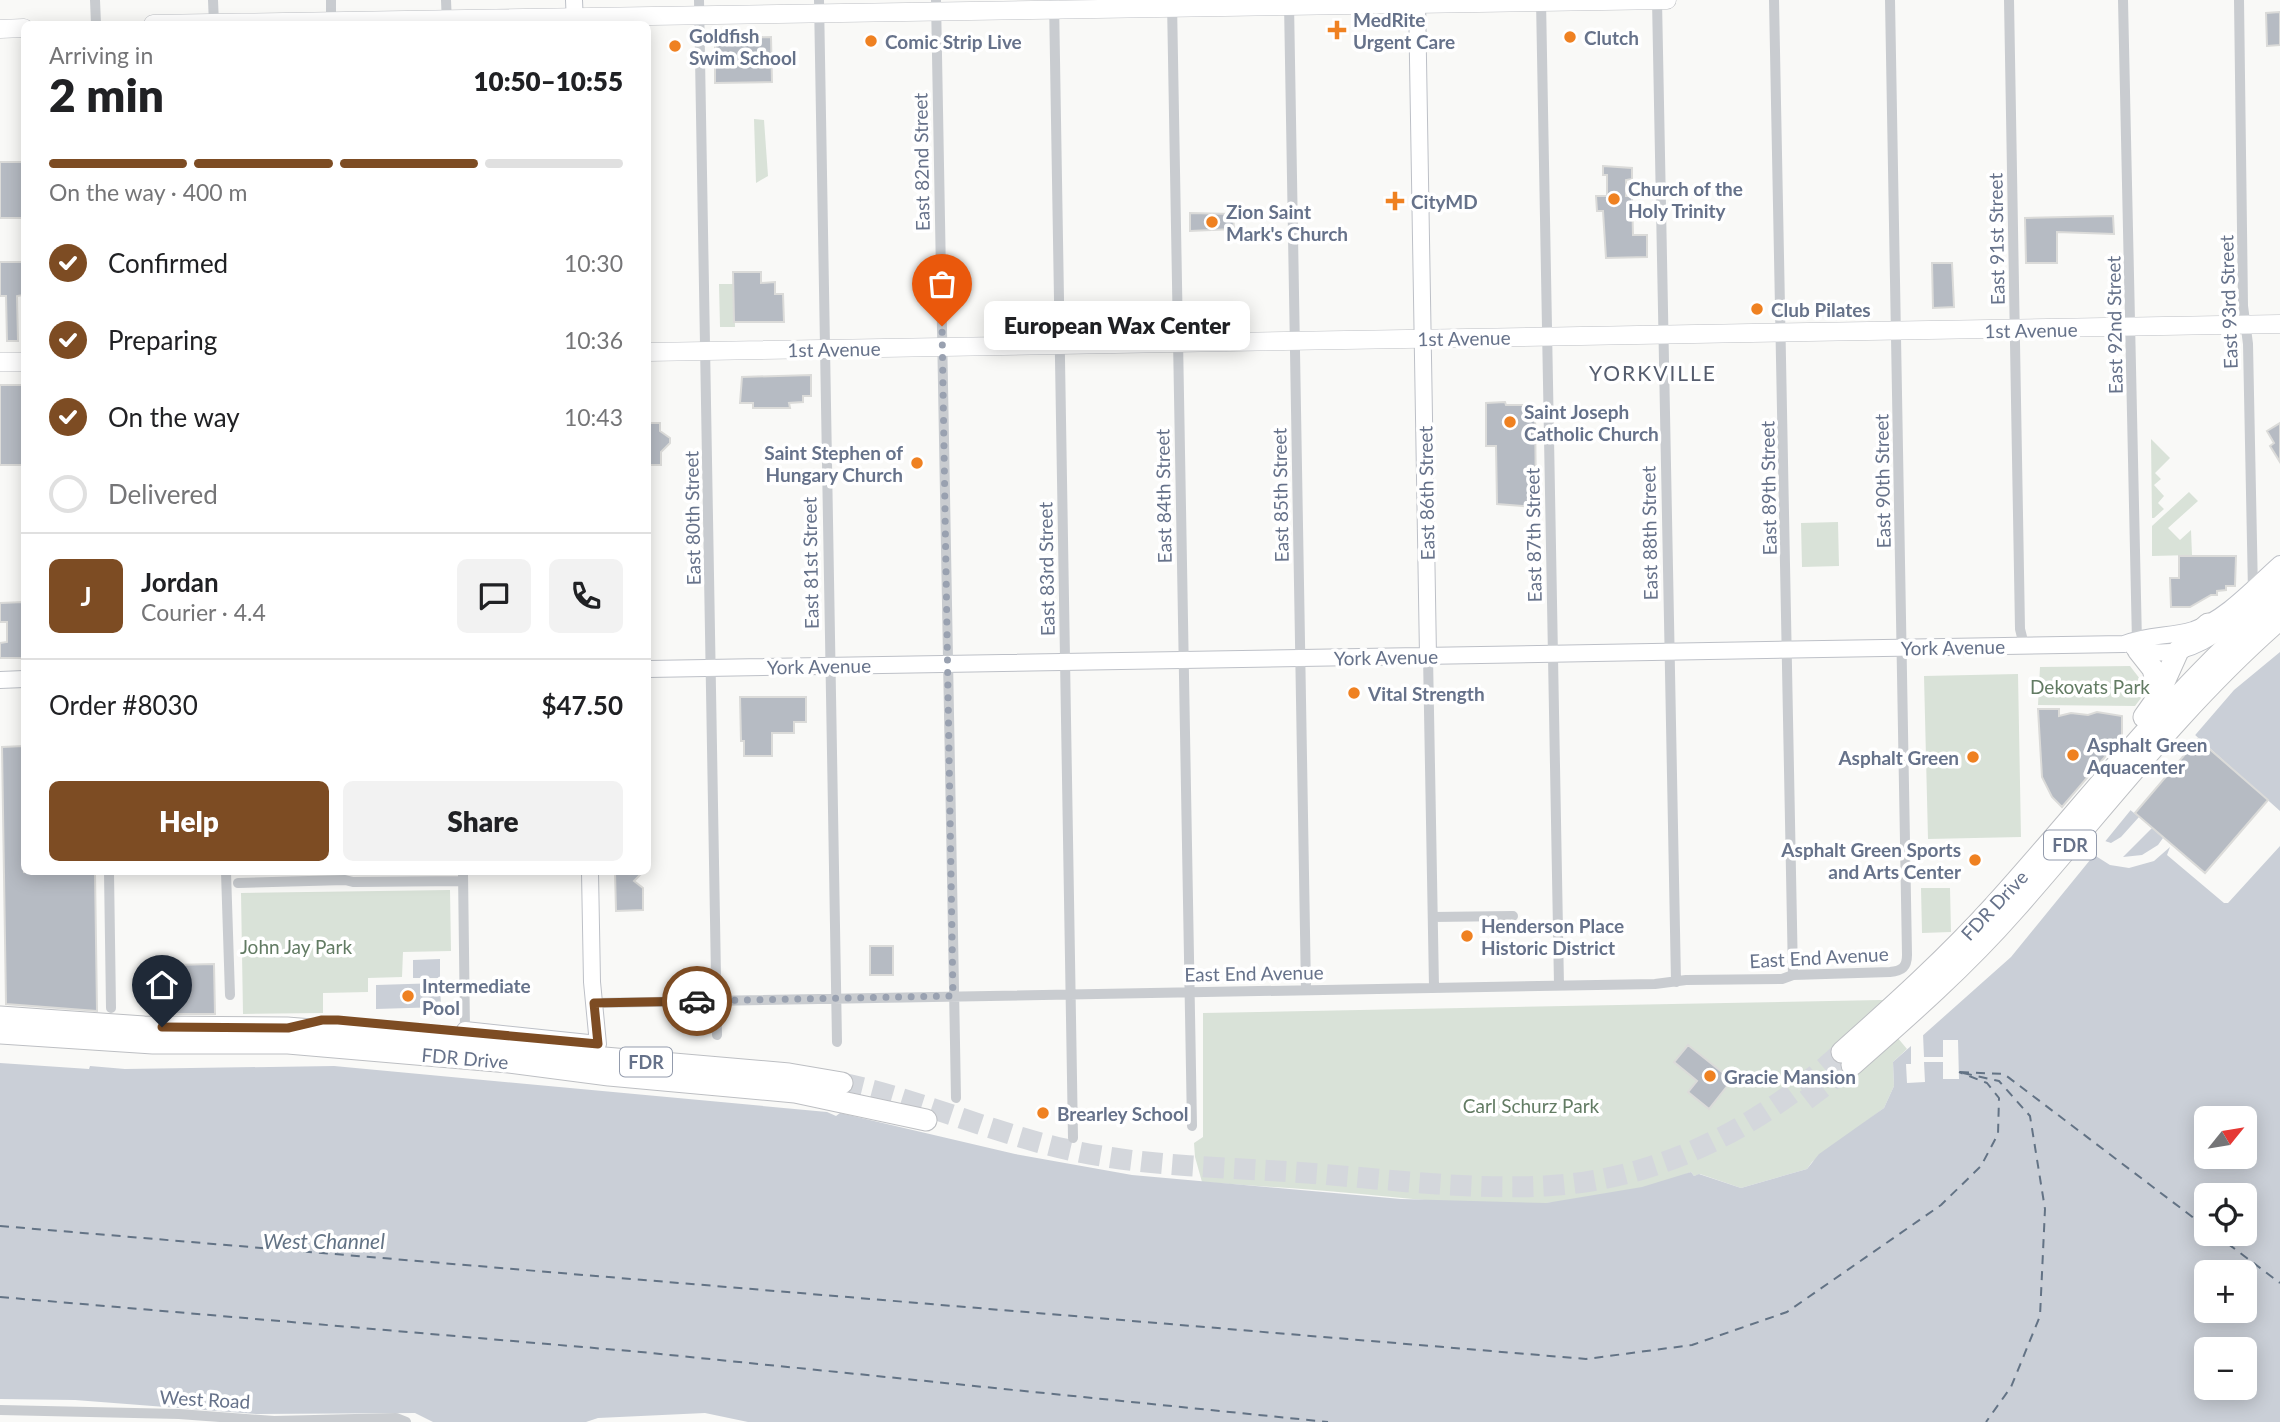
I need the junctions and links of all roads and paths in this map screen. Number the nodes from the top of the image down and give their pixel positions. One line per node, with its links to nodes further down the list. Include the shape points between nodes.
1 (95, 0): 21 (street)
2 (213, 0): 22 (street)
3 (331, 0): 23 (street)
4 (1657, 0): 5 (main road); 11 (main road); 33 (street, East 88th Street)
5 (1667, 0)
6 (1774, 0): 32 (street, East 89th Street)
7 (1891, 0): 31 (street, East 90th Street)
8 (2009, 0): 30 (street, East 91st Street)
9 (2123, 0): 29 (street, East 92nd Street)
10 (2239, 0): 27 (street, East 93rd Street)
11 (1541, 1): 12 (main road); 34 (street, East 87th Street)
12 (1417, 2): 13 (main road); 35 (main road, East 86th Street)
13 (1289, 3): 14 (main road); 36 (street, East 85th Street)
14 (1172, 4): 15 (main road); 37 (street, East 84th Street)
15 (1054, 5): 17 (main road); 38 (street, East 83rd Street)
16 (819, 6): 17 (main road); 18 (main road); 40 (street, East 81st Street)
17 (936, 6): 39 (street, East 82nd Street)
18 (699, 8): 19 (main road); 41 (street, East 80th Street)
19 (575, 13): 20 (main road)
20 (447, 14): 24 (main road)
21 (96, 21)
22 (214, 21)
23 (331, 21)
24 (346, 21)
25 (21, 28): 26 (main road)
26 (0, 29)
27 (2246, 324): 28 (main road, 1st Avenue); 29 (main road, 1st Avenue); 47 (street, East 93rd Street)
28 (2280, 324)
29 (2131, 328): 30 (main road, 1st Avenue); 51 (street, East 92nd Street)
30 (2015, 330): 31 (main road, 1st Avenue); 52 (street, East 91st Street, via 2020,629)
31 (1896, 331): 32 (main road, 1st Avenue); 53 (street, East 90th Street)
32 (1782, 333): 33 (main road, 1st Avenue); 54 (street, East 89th Street)
33 (1663, 334): 34 (main road, 1st Avenue); 56 (street, East 88th Street)
34 (1547, 337): 35 (main road, 1st Avenue); 57 (street, East 87th Street)
35 (1423, 338): 36 (main road, 1st Avenue); 58 (main road, East 86th Street)
36 (1295, 341): 37 (main road, 1st Avenue); 59 (street, East 85th Street)
37 (1177, 343): 38 (main road, 1st Avenue); 60 (street, East 84th Street)
38 (1059, 345): 39 (main road, 1st Avenue); 61 (street, East 83rd Street)
39 (942, 347): 40 (main road, 1st Avenue); 62 (street, East 82nd Street)
40 (824, 349): 41 (main road, 1st Avenue); 63 (street, East 81st Street)
41 (707, 351): 42 (main road, 1st Avenue); 64 (street, East 80th Street)
42 (651, 352)
43 (0, 362): 44 (main road)
44 (21, 362)
45 (2280, 564): 47 (main road)
46 (2280, 579): 47 (main road)
47 (2253, 595): 50 (main road, York Avenue); 55 (main road, York Avenue, via 2203,643)
48 (2280, 598): 69 (highway, FDR Drive / FDR, via 2204,668)
49 (2280, 619): 69 (highway, FDR Drive / FDR, via 2191,705 1995,931 1847,1058 1970,932)
50 (2208, 624): 51 (main road, York Avenue); 55 (highway)
51 (2133, 644): 52 (main road, York Avenue); 55 (main road, York Avenue); 68 (highway, via 2153,669)
52 (2024, 645): 53 (main road, York Avenue)
53 (1902, 648): 54 (main road, York Avenue); 78 (street, East 90th Street)
54 (1788, 649): 56 (main road, York Avenue); 79 (street, East 89th Street)
55 (2178, 651): 68 (highway)
56 (1668, 652): 57 (main road, York Avenue); 80 (street, East 88th Street)
57 (1552, 654): 58 (main road, York Avenue); 81 (street, East 87th Street)
58 (1428, 656): 59 (main road, York Avenue); 77 (street, East 86th Street)
59 (1300, 658): 60 (main road, York Avenue); 83 (street, East 85th Street)
60 (1183, 660): 61 (main road, York Avenue); 84 (street, East 84th Street)
61 (1065, 662): 62 (main road, York Avenue); 85 (street, East 83rd Street)
62 (947, 664): 63 (main road, York Avenue); 87 (street, East 82nd Street)
63 (830, 666): 64 (main road, York Avenue); 88 (street, East 81st Street)
64 (712, 668): 65 (main road, York Avenue); 89 (street, East 80th Street)
65 (651, 669)
66 (21, 679): 67 (main road)
67 (0, 680)
68 (2159, 693): 69 (highway)
69 (2110, 772)
70 (109, 875): 91 (street)
71 (226, 875): 86 (street)
72 (590, 875): 90 (main road)
73 (345, 876): 74 (street, via 353,883); 75 (street)
74 (463, 876): 94 (street)
75 (238, 883)
76 (1513, 916): 77 (street)
77 (1433, 917): 82 (street, East 86th Street)
78 (1907, 961): 79 (street, East End Avenue, via 1896,971)
79 (1793, 975): 80 (street, East End Avenue)
80 (1676, 982): 81 (street, East End Avenue)
81 (1559, 985): 82 (street, East End Avenue)
82 (1434, 987): 83 (street, East End Avenue)
83 (1306, 990): 84 (street, East End Avenue)
84 (1189, 992): 85 (street, East End Avenue); 101 (street, East 84th Street)
85 (1071, 994): 87 (street, East End Avenue); 102 (street, East 83rd Street)
86 (230, 995)
87 (953, 996): 88 (street, East End Avenue); 99 (street, East 82nd Street)
88 (835, 998): 89 (street, East End Avenue); 97 (street, East 81st Street)
89 (716, 1000): 90 (street, East End Avenue); 96 (street, East 80th Street)
90 (594, 1003): 94 (main road, FDR Drive, via 598,1044)
91 (111, 1008)
92 (0, 1017): 93 (highway, FDR Drive / FDR, via 144,1027)
93 (288, 1028): 94 (highway, via 322,1020); 98 (highway, FDR Drive / FDR, via 521,1047)
94 (465, 1030)
95 (0, 1033): 100 (highway, FDR Drive / FDR, via 153,1043 288,1043 509,1062 795,1092)
96 (717, 1035)
97 (837, 1042)
98 (842, 1083)
99 (956, 1097)
100 (926, 1120)
101 (1192, 1126)
102 (1073, 1138)
103 (0, 1410): 104 (street, West Road, via 274,1420 396,1418)
104 (406, 1422)

